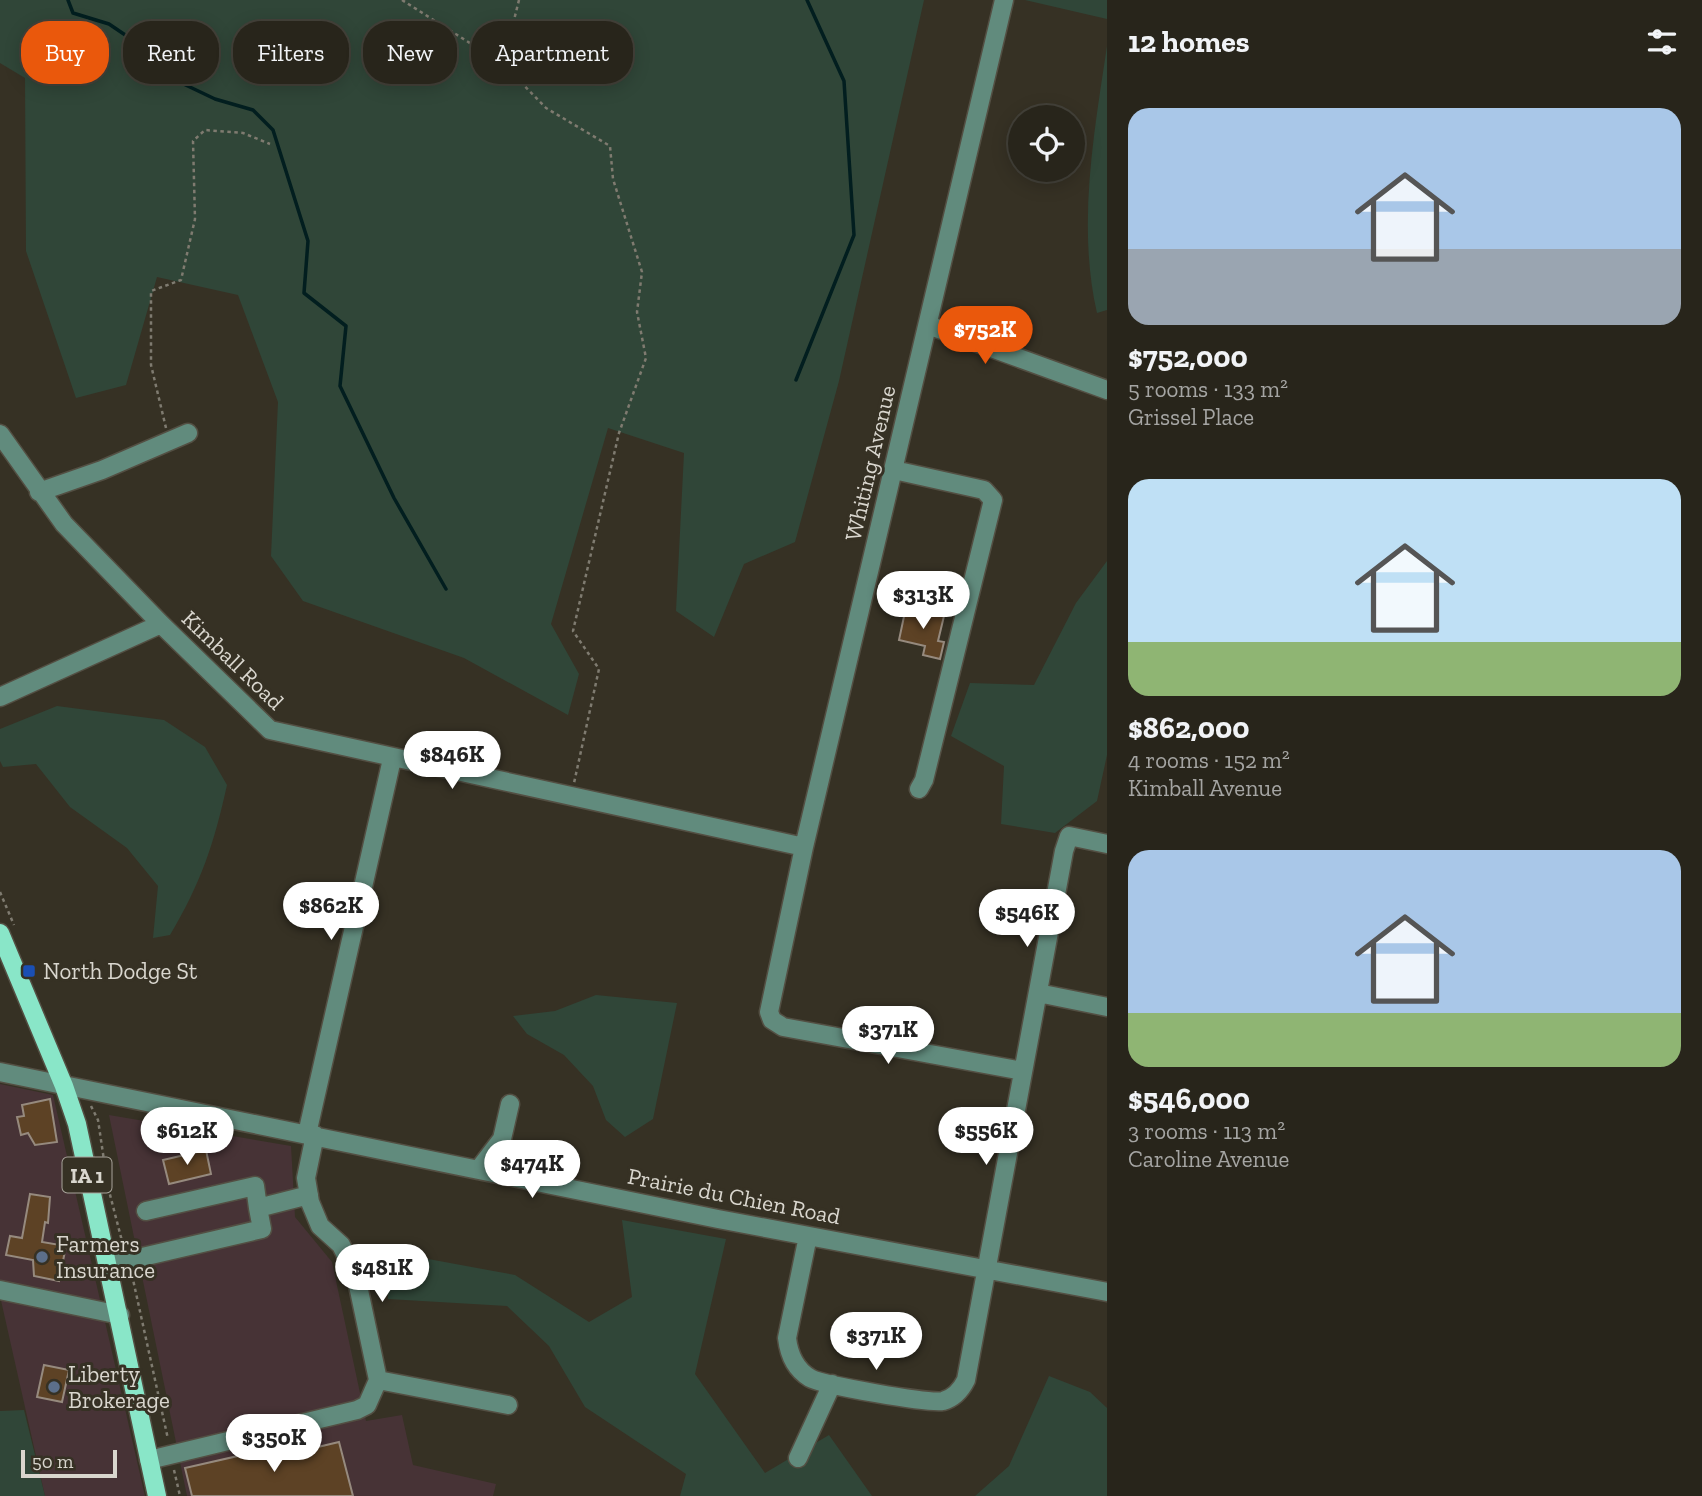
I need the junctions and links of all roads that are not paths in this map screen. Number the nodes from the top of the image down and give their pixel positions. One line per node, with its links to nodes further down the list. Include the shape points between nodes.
1 (1004, 0): 2 (street, Whiting Avenue)
2 (928, 325): 3 (street); 6 (street, Whiting Avenue)
3 (1107, 390)
4 (188, 433): 7 (street)
5 (0, 434): 7 (street, Kimball Road)
6 (894, 470): 11 (street, via 984,490 993,500); 13 (street, Whiting Avenue)
7 (39, 492): 8 (street, Kimball Road)
8 (161, 624): 9 (street); 10 (street, Kimball Road, via 270,730)
9 (0, 697)
10 (391, 759): 13 (street, Kimball Road); 21 (street)
11 (919, 789)
12 (1107, 844): 15 (street, via 1069,836)
13 (804, 847): 17 (street, Whiting Avenue, via 769,1012 772,1020 783,1027)
14 (0, 933): 19 (main road, IA 1)
15 (1038, 993): 16 (street); 17 (street)
16 (1107, 1007)
17 (1023, 1071): 28 (street)
18 (0, 1072): 19 (street, Prairie du Chien Road)
19 (64, 1086): 21 (street, Prairie du Chien Road); 27 (main road, IA 1, via 77,1124)
20 (510, 1104): 22 (street, via 502,1139)
21 (311, 1134): 22 (street, Prairie du Chien Road); 23 (street, via 306,1178)
22 (479, 1169): 26 (street, Prairie du Chien Road)
23 (309, 1195): 24 (street); 32 (street, via 320,1226 341,1245 356,1276)
24 (258, 1208): 25 (street, via 255,1186); 27 (street, via 262,1229)
25 (146, 1211)
26 (808, 1236): 28 (street, Prairie du Chien Road); 33 (street, via 787,1338 800,1371)
27 (108, 1265): 31 (main road, IA 1)
28 (987, 1269): 30 (street, Prairie du Chien Road); 33 (street, via 966,1380 955,1396 935,1402)
29 (1, 1286): 31 (street)
30 (1107, 1292)
31 (120, 1315): 36 (main road, IA 1)
32 (378, 1380): 34 (street); 36 (street, via 367,1405 357,1410)
33 (832, 1384): 35 (street)
34 (508, 1405)
35 (798, 1458)
36 (149, 1460): 37 (main road, IA 1)
37 (157, 1496)

